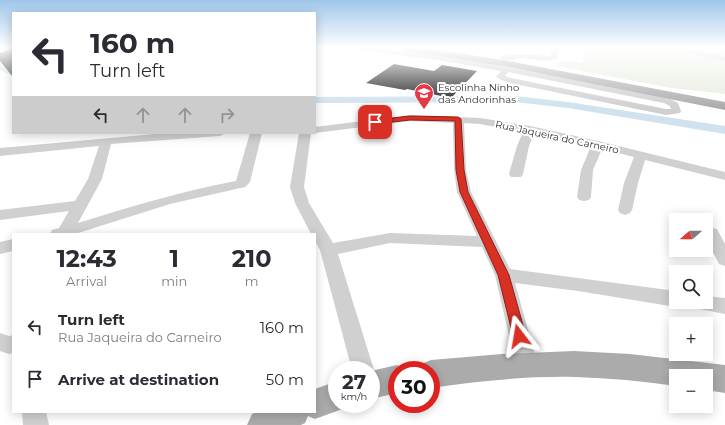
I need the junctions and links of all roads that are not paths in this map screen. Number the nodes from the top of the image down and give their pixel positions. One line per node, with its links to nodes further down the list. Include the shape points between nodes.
1 (493, 68): 4 (street)
2 (528, 68): 6 (main road)
3 (556, 68): 5 (main road)
4 (506, 70): 4 (street, via 667,101 676,105 676,111 666,112 500,77)
5 (725, 97)
6 (725, 106)
7 (458, 119): 8 (street, Rua Jaqueira do Carneiro); 9 (street, Rua Jaqueira do Carneiro, via 396,119); 25 (street, via 460,170 464,192)
8 (530, 129): 14 (street, Rua Jaqueira do Carneiro); 17 (street)
9 (316, 130)
10 (206, 134): 13 (street)
11 (256, 134): 23 (street, via 243,182 165,201)
12 (305, 134): 28 (street, via 297,187 302,203)
13 (106, 141): 15 (street); 20 (street, via 95,179)
14 (598, 144): 16 (street, Rua Jaqueira do Carneiro); 19 (street, via 587,170)
15 (0, 152)
16 (641, 155): 18 (street, Rua Jaqueira do Carneiro); 21 (street)
17 (516, 174)
18 (725, 176)
19 (584, 197)
20 (81, 205): 22 (street); 23 (street)
21 (625, 210)
22 (0, 215)
23 (61, 233)
24 (713, 237): 29 (street)
25 (488, 242): 28 (street, via 390,238); 30 (street)
26 (12, 245): 27 (street)
27 (0, 248)
28 (328, 250): 36 (street)
29 (725, 260)
30 (504, 275): 31 (street); 37 (street)
31 (669, 298)
32 (713, 304): 33 (street)
33 (725, 306)
34 (0, 342): 35 (street)
35 (12, 344)
36 (361, 361)
37 (527, 366): 38 (main road); 39 (main road, via 574,364 674,371)
38 (440, 373)
39 (725, 379)
40 (328, 399): 41 (main road)
41 (316, 404)
42 (34, 413): 44 (street)
43 (292, 413): 45 (main road)
44 (36, 425)
45 (263, 425)

